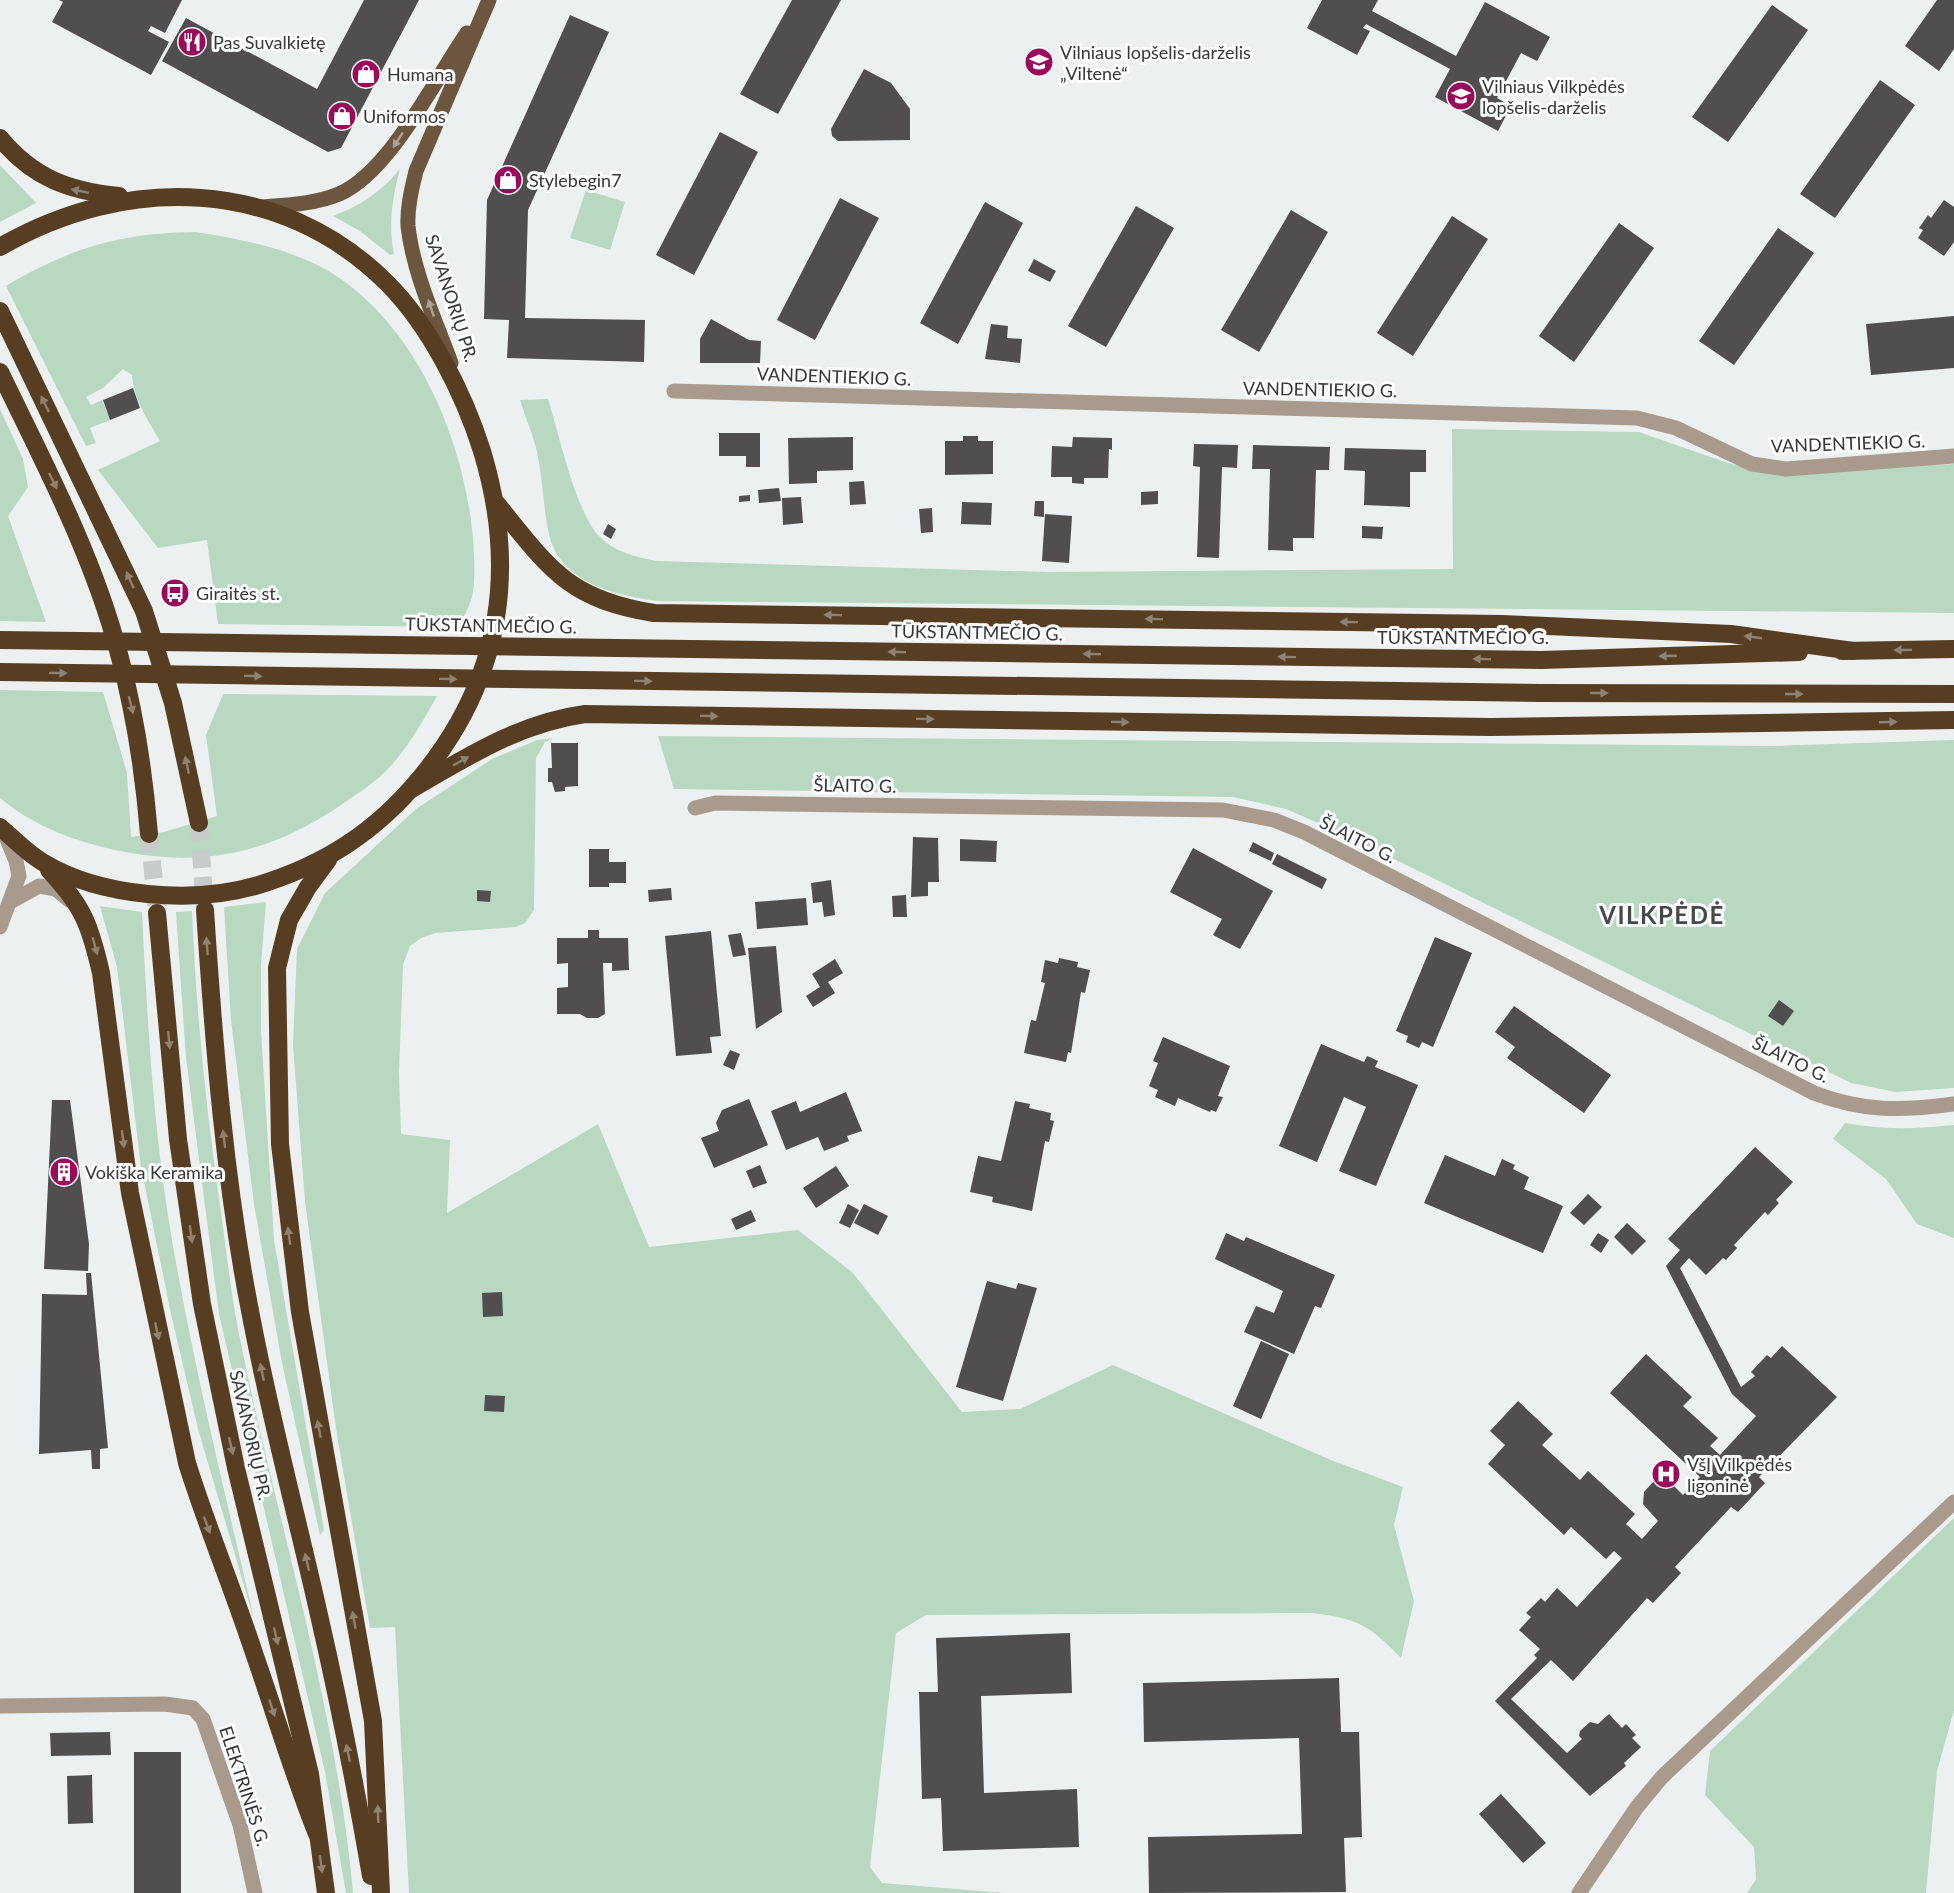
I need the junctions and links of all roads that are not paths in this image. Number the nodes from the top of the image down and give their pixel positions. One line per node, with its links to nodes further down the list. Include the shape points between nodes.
1 (488, 2): 4 (main road, SAVANORIŲ PR., one-way to 4, via 396,145 378,166 340,194); 9 (main road, SAVANORIŲ PR., one-way to 1, via 421,277 408,224 416,171)
2 (0, 138): 3 (highway, one-way to 2, via 71,189 35,170)
3 (138, 198): 4 (highway, via 196,197); 5 (highway, via 83,210)
4 (262, 207): 9 (highway, via 333,242 389,285 427,335)
5 (7, 243)
6 (0, 311): 20 (highway, one-way to 6, via 173,703 144,611)
7 (0, 372): 22 (highway, one-way to 22, via 60,496 102,599 134,716)
8 (674, 391): 10 (street, VANDENTIEKIO G., via 1637,418 1676,428 1752,464 1775,467)
9 (465, 402): 11 (highway)
10 (1954, 456)
11 (496, 503): 14 (highway, one-way to 11, via 1731,634 1525,625 654,613 614,605 576,588 546,564); 18 (highway, via 501,547 500,592 490,646 462,719)
12 (0, 640): 14 (highway, TŪKSTANTMEČIO G., one-way to 12, bridge, via 1541,660)
13 (1954, 649): 14 (highway, TŪKSTANTMEČIO G., one-way to 14)
14 (1853, 651)
15 (0, 672): 16 (highway, one-way to 16, bridge, via 1540,693)
16 (1954, 694)
17 (1954, 720): 18 (highway, one-way to 17, via 495,741 533,725 585,714 1491,727)
18 (410, 790): 23 (highway)
19 (695, 808): 30 (street, ŠLAITO G., via 715,803 1222,810 1274,820 1814,1093 1863,1108 1917,1109)
20 (199, 823)
21 (1, 828): 24 (highway); 25 (street, via 19,876)
22 (149, 834)
23 (331, 856): 24 (highway, via 282,878 241,890 187,896 148,894 91,883); 37 (highway, one-way to 23, via 373,1721 300,1312 280,1144 277,968 289,920)
24 (42, 862): 27 (highway, via 74,896)
25 (12, 901): 27 (street, via 32,888 47,886); 29 (street)
26 (205, 910): 36 (highway, SAVANORIŲ PR., one-way to 26, via 322,1628 251,1320 225,1143)
27 (83, 913): 33 (highway, one-way to 33, via 101,973 130,1193 188,1463)
28 (157, 913): 33 (highway, SAVANORIŲ PR., one-way to 33, via 178,1139 202,1304 236,1468 310,1774)
29 (0, 927)
30 (1954, 1104)
31 (1954, 1502): 38 (street, via 1662,1777)
32 (0, 1706): 34 (street, ELEKTRINĖS G., via 165,1704 193,1708 202,1719 240,1825)
33 (317, 1834): 35 (highway, SAVANORIŲ PR., one-way to 35)
34 (255, 1893)
35 (326, 1893)
36 (374, 1893)
37 (381, 1893)
38 (1579, 1893)

